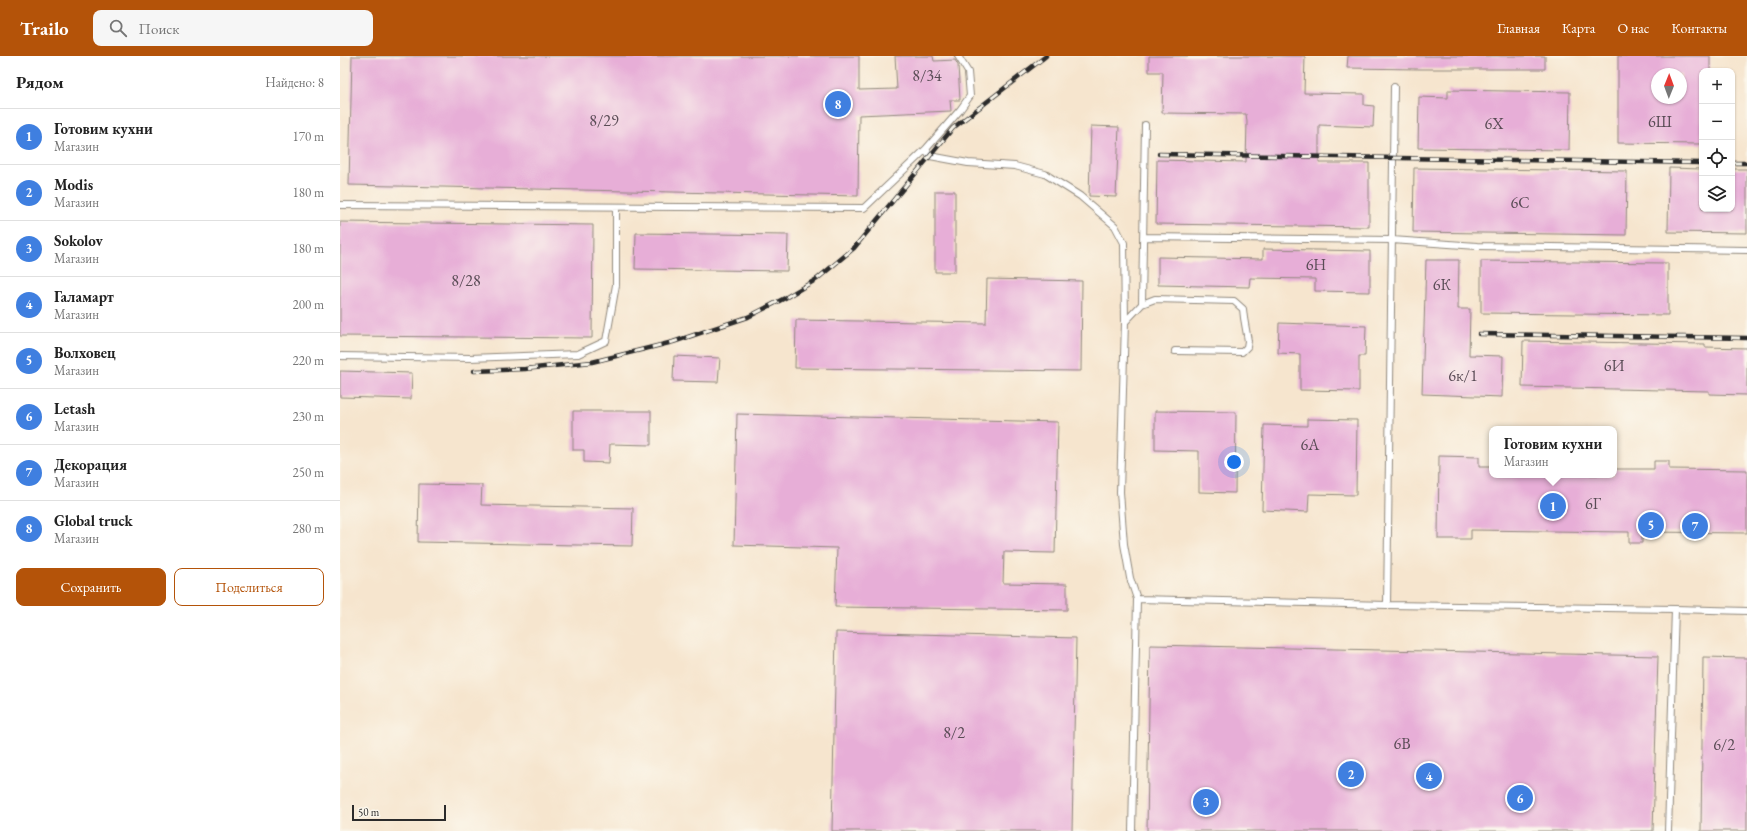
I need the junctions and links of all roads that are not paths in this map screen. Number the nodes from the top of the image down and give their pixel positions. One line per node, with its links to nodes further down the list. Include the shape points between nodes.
1 (958, 56): 4 (lane, via 968,72 970,96)
2 (1394, 87): 8 (lane)
3 (1145, 125): 7 (lane)
4 (926, 149): 6 (lane, via 864,208); 11 (lane, via 930,156 968,163 1015,166 1045,174 1080,196 1115,226 1124,243)
5 (340, 205): 6 (lane)
6 (616, 207): 13 (lane, via 616,285 606,341 578,354 470,358)
7 (1143, 237): 8 (lane); 10 (lane)
8 (1392, 240): 9 (lane, via 1477,246); 15 (lane)
9 (1747, 250)
10 (1142, 304): 11 (lane); 12 (lane, via 1155,299 1234,301 1243,309 1248,340 1247,347 1242,352)
11 (1125, 322): 14 (lane, via 1120,492 1124,544)
12 (1175, 352)
13 (340, 356)
14 (1137, 599): 15 (lane); 18 (lane)
15 (1387, 606): 16 (lane)
16 (1675, 610): 17 (lane); 19 (lane)
17 (1747, 611)
18 (1132, 831)
19 (1668, 831)

